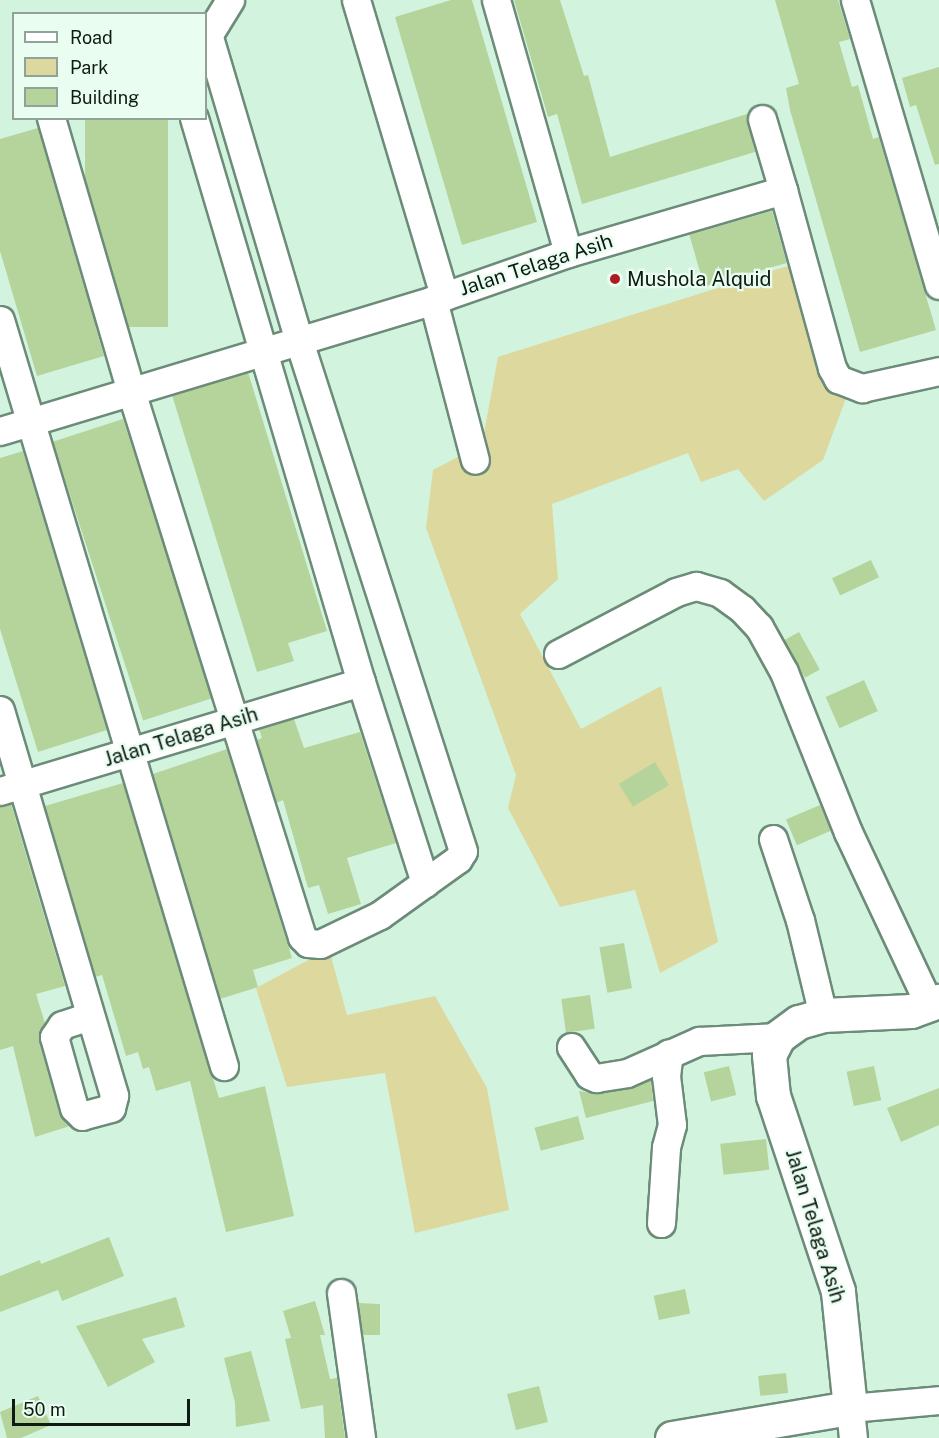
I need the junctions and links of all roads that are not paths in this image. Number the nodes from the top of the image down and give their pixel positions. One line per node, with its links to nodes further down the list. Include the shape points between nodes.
1 (230, 0): 5 (street)
2 (356, 0): 12 (street)
3 (496, 0): 10 (street)
4 (855, 0): 11 (street)
5 (207, 39): 14 (street)
6 (762, 119): 9 (street)
7 (52, 120): 17 (street)
8 (195, 120): 15 (street)
9 (783, 190): 10 (street, Jalan Telaga Asih); 16 (street, via 838,379 862,388)
10 (568, 253): 12 (street, Jalan Telaga Asih)
11 (939, 285)
12 (439, 298): 14 (street, Jalan Telaga Asih); 20 (street)
13 (0, 320): 18 (street)
14 (299, 341): 15 (street, Jalan Telaga Asih); 28 (street, via 460,836 463,851 458,859)
15 (262, 353): 17 (street, Jalan Telaga Asih); 22 (street)
16 (939, 371)
17 (131, 391): 18 (street, Jalan Telaga Asih); 24 (street)
18 (30, 422): 19 (street, Jalan Telaga Asih); 25 (street)
19 (0, 431)
20 (475, 460)
21 (558, 654): 29 (street, via 676,592 696,586 720,592 742,609 759,627 784,672 848,832)
22 (361, 682): 24 (street, Jalan Telaga Asih); 28 (street)
23 (0, 710): 26 (street)
24 (236, 721): 25 (street, Jalan Telaga Asih); 28 (street, via 302,937 308,943 320,944 380,915)
25 (130, 754): 26 (street, Jalan Telaga Asih); 35 (street)
26 (11, 787): 31 (street)
27 (773, 839): 30 (street, via 800,920)
28 (424, 883)
29 (934, 1003): 30 (street, via 911,1011)
30 (823, 1015): 32 (street, via 799,1023)
31 (90, 1016)
32 (778, 1037): 34 (street, via 714,1038); 39 (street, Jalan Telaga Asih, via 769,1055 773,1096 838,1291)
33 (571, 1047): 34 (street, via 589,1075 596,1078 627,1073)
34 (669, 1053): 36 (street, via 666,1076 672,1125 666,1147)
35 (224, 1066)
36 (661, 1223)
37 (340, 1293): 41 (street)
38 (939, 1400): 39 (street)
39 (851, 1423): 40 (street)
40 (786, 1428): 42 (street)
41 (361, 1438)
42 (672, 1438)

